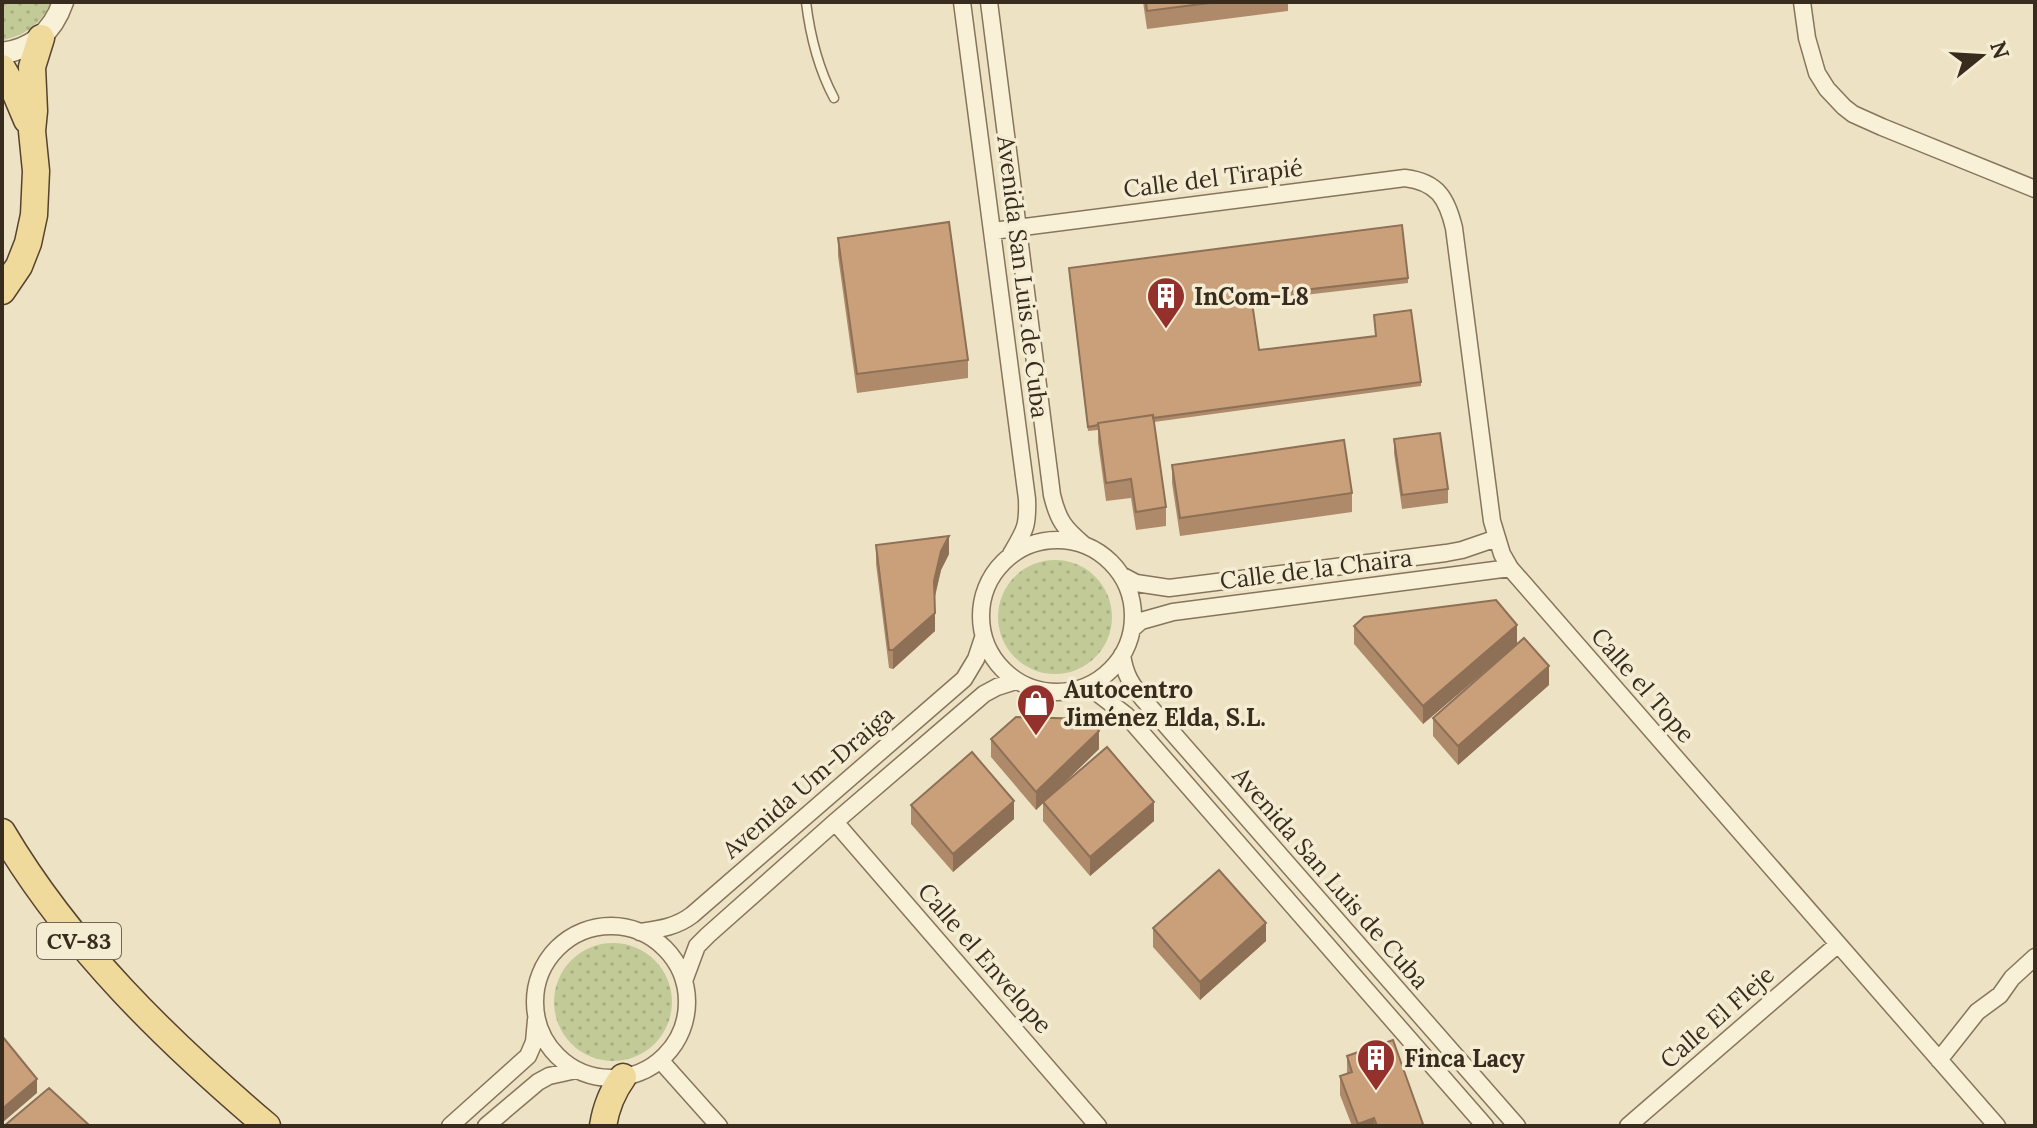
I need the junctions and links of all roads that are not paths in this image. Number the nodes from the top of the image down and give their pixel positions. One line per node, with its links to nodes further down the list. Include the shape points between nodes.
1 (806, 2): 9 (lane, via 816,53)
2 (962, 2): 15 (street, Avenida San Luis de Cuba)
3 (989, 2): 14 (street, Avenida San Luis de Cuba)
4 (1802, 2): 11 (street, via 1817,73 1844,107)
5 (65, 6): 6 (street)
6 (41, 38): 7 (street); 10 (main road, via 32,67)
7 (2, 53)
8 (2, 68): 10 (main road)
9 (834, 98)
10 (32, 131): 13 (main road)
11 (2035, 189)
12 (1437, 191): 14 (street, Calle del Tirapié, via 1405,178); 18 (street, Calle el Tope, via 1449,207 1454,228)
13 (34, 215): 16 (main road); 17 (main road, via 19,266)
14 (1018, 228): 15 (street, Calle del Tirapié); 19 (street, Avenida San Luis de Cuba, via 1052,495 1057,515)
15 (993, 231): 20 (street, Avenida San Luis de Cuba, via 1027,499 1028,520)
16 (2, 262)
17 (2, 291)
18 (1497, 538): 21 (street, Calle el Tope); 22 (street, Calle de la Chaira, via 1446,553 1169,588)
19 (1083, 544): 20 (street, via 1059,539); 22 (street)
20 (1011, 554): 24 (street, via 984,591)
21 (1510, 568): 23 (street, Calle de la Chaira, via 1173,612); 31 (street, Calle el Tope)
22 (1121, 575): 23 (street, via 1132,601)
23 (1132, 629): 25 (street)
24 (983, 638): 26 (street, via 996,663); 30 (street, Avenida Um-Draiga, via 964,679 692,915)
25 (1122, 655): 27 (street, via 1098,681); 46 (street, Avenida San Luis de Cuba, via 1124,669 1143,699)
26 (1016, 681): 27 (street, via 1059,693); 28 (street, Avenida Um-Draiga, via 984,694)
27 (1081, 689): 45 (street, Avenida San Luis de Cuba, via 1096,692 1126,715)
28 (835, 822): 33 (street, Avenida Um-Draiga, via 697,946); 44 (street, Calle el Envelope)
29 (2, 832): 39 (main road, CV-83, via 47,899 121,991)
30 (640, 932): 33 (street, via 668,951); 34 (street, via 591,928 562,943 536,985)
31 (1837, 945): 36 (street, Calle el Tope); 47 (street, Calle El Fleje)
32 (2035, 957): 36 (street, via 1977,1012)
33 (684, 981): 35 (street, via 683,1024)
34 (536, 1019): 37 (street, via 549,1046); 40 (street, via 528,1056)
35 (660, 1060): 38 (street); 43 (street)
36 (1939, 1060): 48 (street, Calle el Tope)
37 (576, 1070): 38 (street); 41 (street, via 538,1082)
38 (623, 1077): 42 (main road, via 605,1109)
39 (267, 1126)
40 (450, 1126)
41 (486, 1126)
42 (603, 1126)
43 (719, 1126)
44 (1098, 1126)
45 (1485, 1126)
46 (1517, 1126)
47 (1628, 1126)
48 (1997, 1126)

